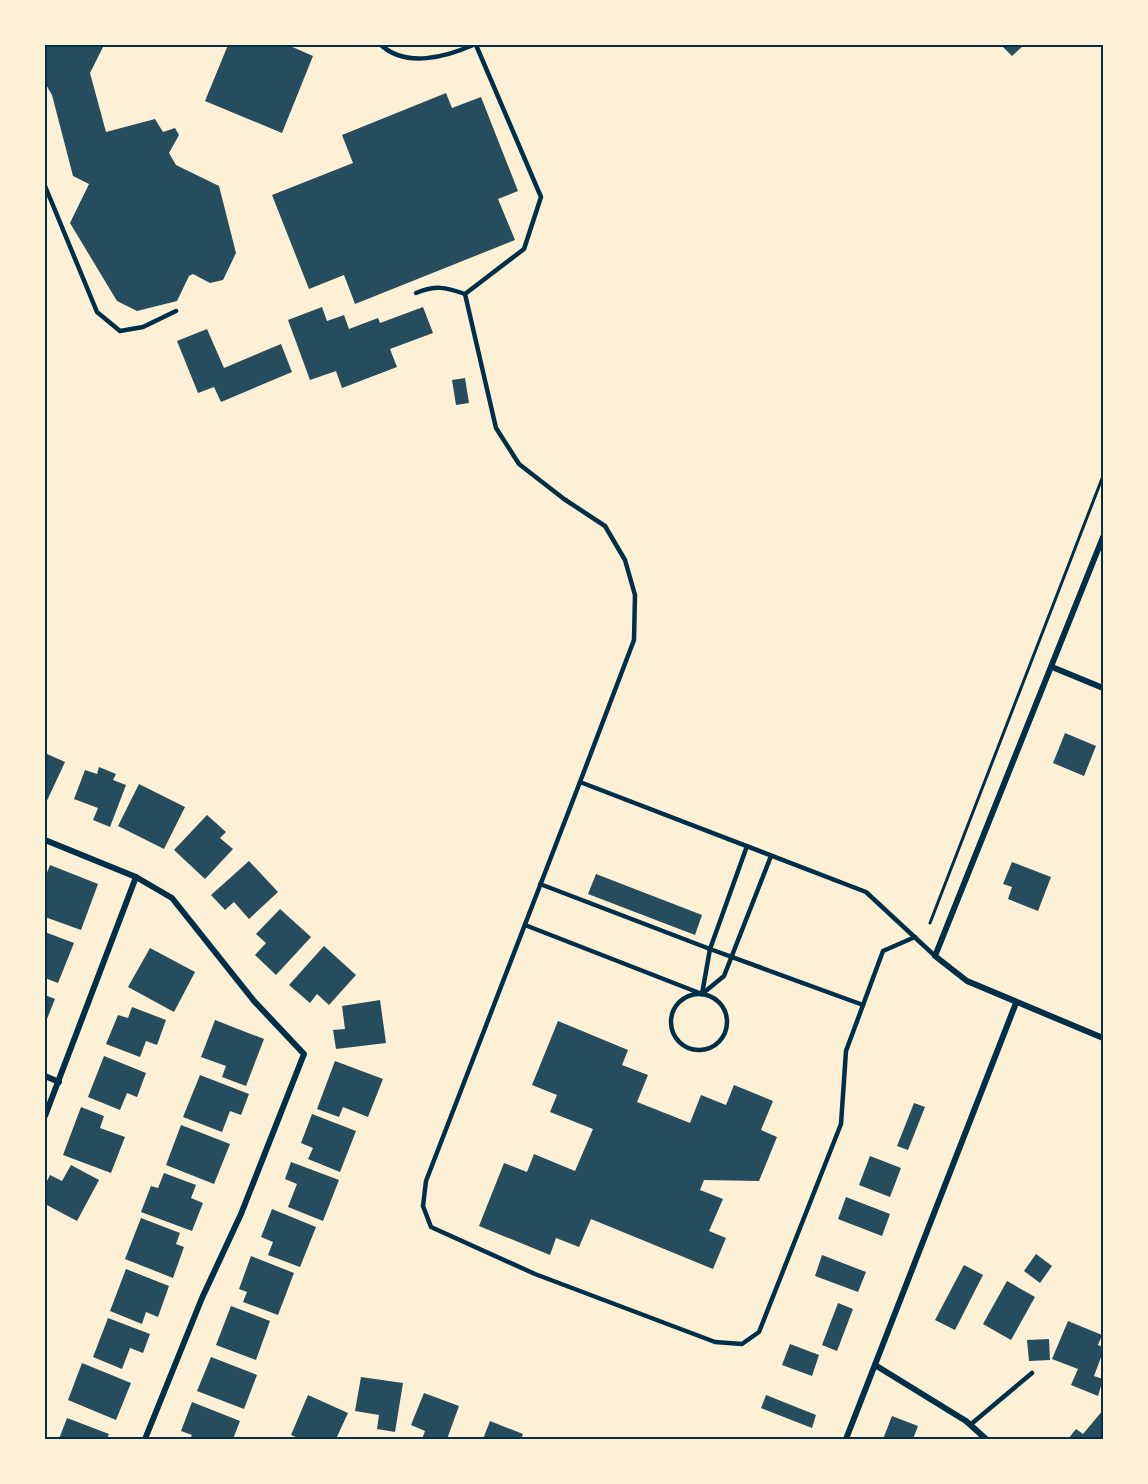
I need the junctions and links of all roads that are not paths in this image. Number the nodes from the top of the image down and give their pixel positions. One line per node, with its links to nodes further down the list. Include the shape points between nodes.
1 (381, 45): 2 (lane, via 405,57 429,58)
2 (475, 45): 5 (lane, via 541,197 524,249)
3 (45, 186): 6 (lane, via 97,312 120,331 143,327)
4 (416, 293): 5 (lane, via 432,286)
5 (465, 294): 10 (lane, via 496,428 519,464 605,526 625,560 636,595 634,640)
6 (176, 311)
7 (1103, 537): 8 (street)
8 (1052, 667): 9 (street); 20 (street)
9 (1103, 688)
10 (580, 782): 12 (lane); 15 (lane)
11 (45, 840): 14 (street)
12 (747, 846): 13 (lane); 18 (lane)
13 (771, 856): 17 (lane, via 866,892); 19 (lane)
14 (136, 877): 26 (street); 31 (street, via 172,898 254,1001 304,1054)
15 (540, 884): 16 (lane); 18 (lane)
16 (525, 925): 21 (lane); 23 (lane, via 426,1181 423,1206 430,1227 535,1274 715,1342 742,1344 759,1332 841,1124 846,1051)
17 (915, 937): 20 (lane); 23 (lane, via 884,951)
18 (710, 949): 19 (lane); 21 (lane)
19 (732, 956): 21 (lane, via 724,975); 23 (lane)
20 (935, 956): 22 (street, via 967,981)
21 (702, 994): 21 (lane, via 684,998 672,1013 671,1022 677,1040 701,1050 717,1043 726,1027 718,1002)
22 (1016, 1003): 24 (street); 28 (street)
23 (863, 1005)
24 (1103, 1038)
25 (45, 1076): 26 (street)
26 (59, 1082): 27 (street)
27 (45, 1116)
28 (875, 1365): 30 (street); 32 (street)
29 (1032, 1373): 30 (lane)
30 (970, 1425): 33 (street)
31 (145, 1439)
32 (846, 1439)
33 (986, 1439)

